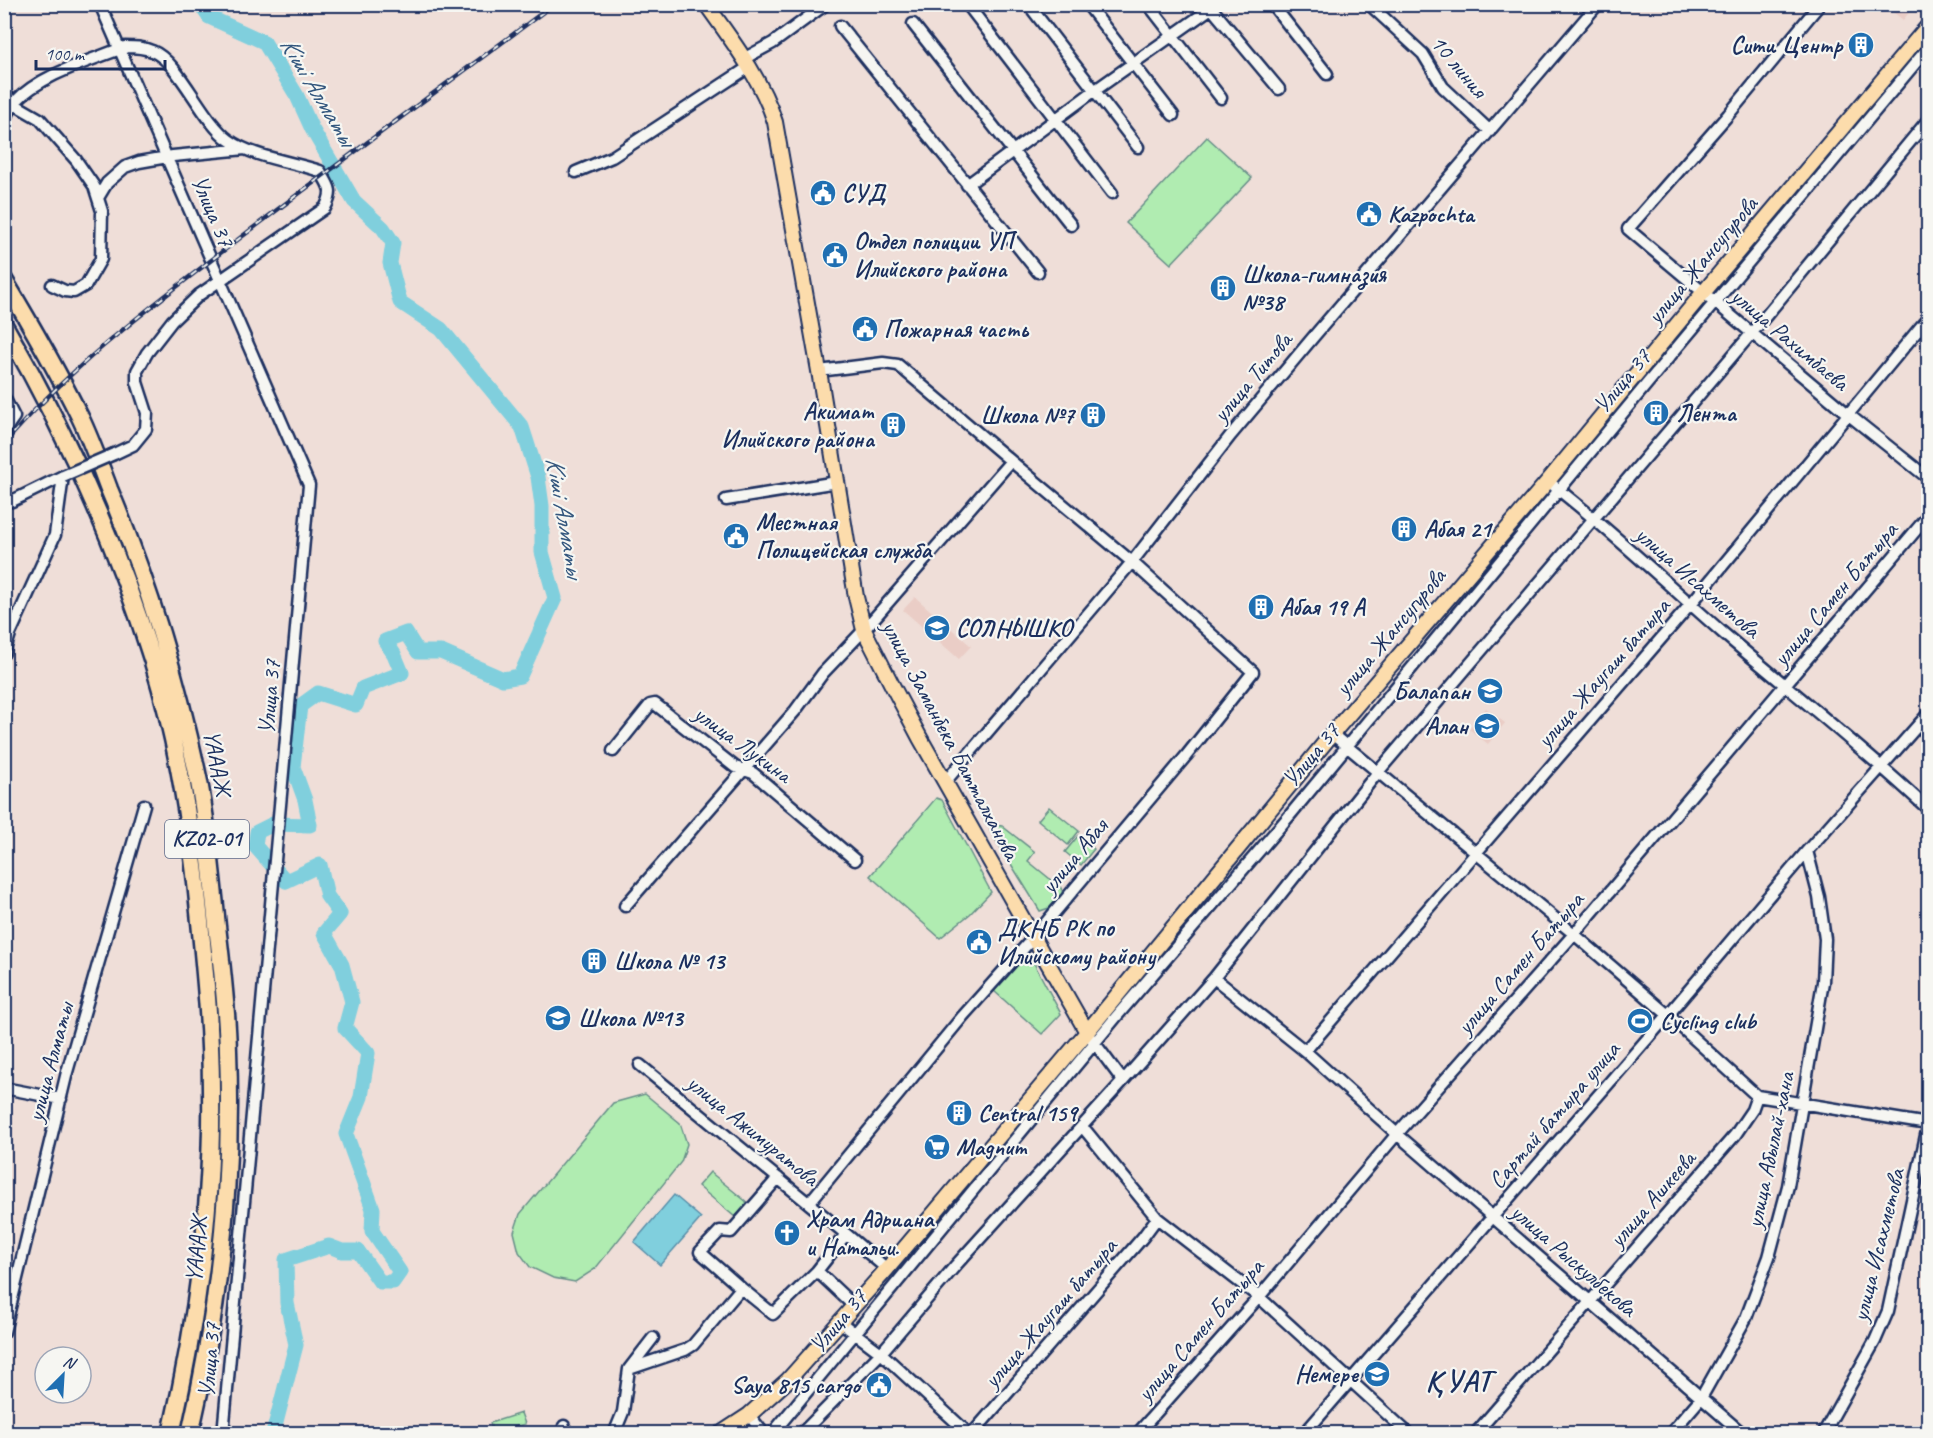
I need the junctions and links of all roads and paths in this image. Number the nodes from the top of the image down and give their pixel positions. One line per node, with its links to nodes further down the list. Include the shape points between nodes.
1 (100, 4): 113 (street, Улица 37, via 309,485)
2 (706, 4): 18 (main road, улица Заманбека Батталханова)
3 (826, 4): 18 (street)
4 (967, 4): 27 (street)
5 (1028, 4): 22 (street)
6 (1087, 4): 19 (street)
7 (1148, 4): 16 (street)
8 (1272, 4): 20 (street)
9 (1369, 4): 30 (street, 10 линия, via 1423,54 1443,87)
10 (1598, 4): 30 (street, улица Титова)
11 (1820, 4): 42 (street, улица Рахимбаева, via 1628,229)
12 (1212, 6): 16 (street); 21 (street)
13 (913, 24): 33 (street)
14 (840, 26): 35 (street)
15 (1929, 26): 42 (main road, улица Жансугурова)
16 (1172, 35): 19 (street); 24 (street)
17 (1929, 48): 117 (street, Улица 37)
18 (747, 63): 34 (street, via 612,157); 46 (main road, улица Заманбека Батталханова, via 775,122)
19 (1133, 65): 22 (street); 26 (street)
20 (1328, 74)
21 (1278, 89)
22 (1094, 91): 27 (street); 31 (street)
23 (4, 92): 25 (street)
24 (1221, 98)
25 (14, 104): 29 (street); 32 (street, via 51,77 124,46 138,47 166,60 216,128); 37 (street, via 49,128 76,160)
26 (1173, 115)
27 (1054, 120): 33 (street); 36 (street)
28 (1929, 120): 45 (street)
29 (4, 123)
30 (1490, 131): 59 (street, улица Титова, via 1231,435)
31 (1138, 147)
32 (245, 149): 37 (street, via 173,156 124,167); 51 (street, bridge, via 320,171 330,188 325,208 199,295 172,321 137,371 147,413 146,429 133,445)
33 (1013, 151): 35 (street); 38 (street)
34 (576, 172)
35 (966, 185): 39 (street)
36 (1112, 193)
37 (98, 198): 41 (street, via 102,211 101,259 86,285 74,292)
38 (1071, 225)
39 (1038, 272)
40 (4, 280): 112 (highway, ҮАААЖ / KZ02-01, via 81,420 131,541 166,647 205,817 225,1004 229,1091 217,1284)
41 (52, 285)
42 (1703, 293): 45 (street, улица Рахимбаева); 53 (main road, улица Жансугурова)
43 (1929, 318): 48 (street, улица Жаугаш батыра)
44 (4, 325): 111 (highway, ҮАААЖ / KZ02-01, via 88,486 125,576 154,665 195,866 205,972 211,1116 200,1269)
45 (1751, 334): 48 (street, улица Рахимбаева); 58 (street)
46 (819, 372): 50 (street, via 883,363 898,365); 54 (main road, улица Заманбека Батталханова)
47 (4, 397): 49 (street, via 14,417)
48 (1848, 415): 52 (street, улица Рахимбаева); 60 (street, улица Жаугаш батыра)
49 (4, 431)
50 (1011, 460): 59 (street); 61 (street)
51 (63, 476): 56 (street); 62 (street, via 55,536)
52 (1929, 478)
53 (1548, 481): 58 (street, улица Исахметова); 65 (main road, улица Жансугурова)
54 (837, 482): 55 (street); 61 (main road, улица Заманбека Батталханова)
55 (726, 500)
56 (4, 502)
57 (1929, 516): 63 (street, улица Самен Батыра)
58 (1594, 518): 60 (street, улица Исахметова); 69 (street)
59 (1132, 562): 70 (street, улица Титова); 78 (street, улица Абая, via 1253,672)
60 (1690, 604): 63 (street, улица Исахметова); 74 (street, улица Жаугаш батыра)
61 (864, 630): 68 (street); 70 (main road, улица Заманбека Батталханова)
62 (4, 653)
63 (1785, 686): 67 (street, улица Исахметова); 77 (street, улица Самен Батыра)
64 (1929, 714): 67 (street, Сартай батыра улица)
65 (1332, 734): 69 (street); 81 (main road, улица Жансугурова)
66 (613, 751): 68 (street, улица Лукина, via 650,705 655,705)
67 (1882, 765): 72 (street, улица Исахметова); 73 (street, Сартай батыра улица)
68 (743, 770): 75 (street, улица Лукина, via 753,773); 76 (street)
69 (1378, 772): 74 (street); 79 (street)
70 (945, 782): 78 (main road, улица Заманбека Батталханова)
71 (144, 805): 87 (street, улица Алматы)
72 (1929, 809)
73 (1807, 851): 80 (street, Сартай батыра улица); 88 (street, улица Абылай-хана, via 1825,939 1823,982)
74 (1476, 854): 77 (street); 82 (street, улица Жаугаш батыра)
75 (855, 860)
76 (625, 906)
77 (1574, 934): 80 (street); 91 (street, улица Самен Батыра)
78 (1033, 938): 81 (main road, улица Заманбека Батталханова); 93 (street, улица Абая, via 963,1016)
79 (1214, 978): 82 (street, улица Рыскулбекова); 84 (street)
80 (1668, 1015): 86 (street); 94 (street, Сартай батыра улица)
81 (1087, 1032): 84 (street); 97 (main road, улица Жансугурова)
82 (1305, 1051): 91 (street, улица Рыскулбекова)
83 (640, 1065): 92 (street, улица Ажимуратова)
84 (1123, 1081): 90 (street)
85 (4, 1089): 87 (street)
86 (1757, 1096): 88 (street); 101 (street, улица Ашкеева, via 1736,1135)
87 (61, 1099): 104 (street, улица Алматы)
88 (1803, 1104): 89 (street); 109 (street, улица Абылай-хана, via 1788,1186 1769,1257 1746,1318)
89 (1929, 1125): 126 (street, улица Исахметова, via 1888,1311)
90 (1083, 1126): 95 (street); 106 (street)
91 (1397, 1134): 94 (street, улица Рыскулбекова); 100 (street, улица Самен Батыра)
92 (778, 1178): 93 (street, улица Ажимуратова); 99 (street, via 731,1232 720,1231 700,1252)
93 (809, 1203): 96 (street, улица Ажимуратова)
94 (1493, 1217): 101 (street, улица Рыскулбекова); 108 (street, Сартай батыра улица)
95 (1156, 1218): 100 (street); 119 (street, улица Жаугаш батыра)
96 (846, 1234): 97 (street, улица Ажимуратова); 98 (street)
97 (887, 1269): 102 (main road, улица Жансугурова)
98 (817, 1271): 99 (street, via 772,1314); 102 (street)
99 (741, 1288): 107 (street, via 693,1345)
100 (1258, 1297): 108 (street); 120 (street, улица Самен Батыра)
101 (1590, 1302): 109 (street, улица Рыскулбекова); 123 (street, улица Ашкеева)
102 (854, 1306): 103 (main road, улица Жансугурова)
103 (840, 1322): 106 (street); 110 (main road, улица Жансугурова, via 788,1380)
104 (4, 1332)
105 (653, 1338): 107 (street)
106 (881, 1353): 118 (street); 119 (street)
107 (630, 1369): 114 (street, via 623,1412)
108 (1351, 1381): 121 (street, Сартай батыра улица); 122 (street)
109 (1701, 1398): 124 (street, улица Абылай-хана); 125 (street, улица Рыскулбекова)
110 (749, 1415): 115 (main road, улица Жансугурова); 116 (street)
111 (171, 1434)
112 (190, 1434)
113 (223, 1434)
114 (614, 1434)
115 (720, 1434)
116 (764, 1434)
117 (772, 1434)
118 (801, 1434)
119 (971, 1434)
120 (1137, 1434)
121 (1304, 1434)
122 (1409, 1434)
123 (1475, 1434)
124 (1670, 1434)
125 (1743, 1434)
126 (1823, 1434)

